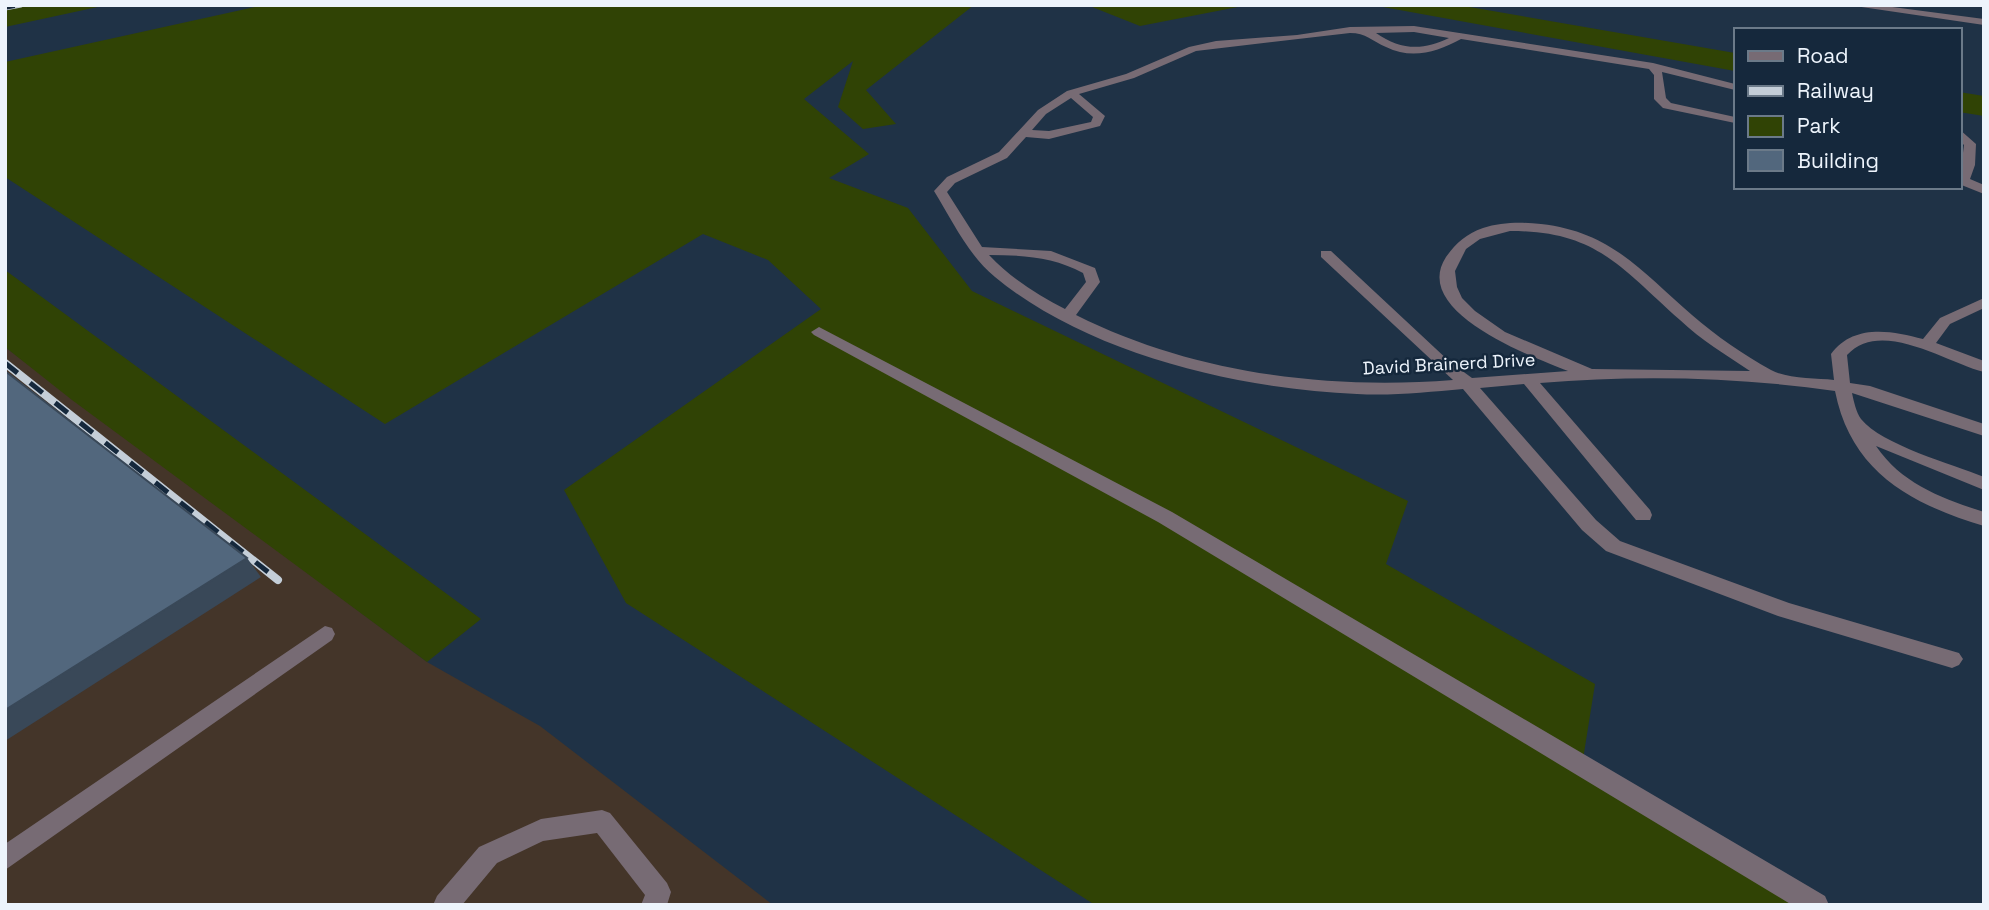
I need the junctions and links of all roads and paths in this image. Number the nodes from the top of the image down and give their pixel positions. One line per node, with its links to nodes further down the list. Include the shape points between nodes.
1 (1853, 5): 2 (street)
2 (1984, 22)
3 (1364, 29): 4 (street, David Brainerd Drive); 4 (street, via 1387,47 1405,51 1447,43); 7 (street, David Brainerd Drive, via 1205,46)
4 (1462, 35): 5 (street, David Brainerd Drive)
5 (1653, 66): 6 (street, David Brainerd Drive); 8 (street, via 1659,75 1660,99 1667,106)
6 (1734, 87)
7 (1071, 93): 9 (street, David Brainerd Drive, via 1042,112); 9 (street, via 1097,114 1096,124 1055,134)
8 (1734, 120)
9 (1025, 133): 13 (street, David Brainerd Drive, via 1003,155 942,186 943,199)
10 (1961, 135): 11 (street, via 1970,144 1969,165)
11 (1961, 179): 12 (street)
12 (1984, 190)
13 (978, 251): 16 (street, David Brainerd Drive, via 998,272); 16 (street, via 1019,252 1071,262 1090,271 1093,282)
14 (1326, 254): 23 (street)
15 (1984, 302): 18 (street, via 1945,321)
16 (1067, 317): 23 (street, David Brainerd Drive, via 1147,351 1251,377 1357,389)
17 (819, 332): 35 (street, via 1165,517)
18 (1926, 345): 19 (street); 24 (street, via 1885,335 1855,342 1839,354)
19 (1984, 367)
20 (1590, 374): 21 (street, David Brainerd Drive); 21 (street, via 1509,339 1469,313 1457,301 1447,279 1459,249 1478,234 1519,227 1554,230 1598,244 1625,260 1687,319); 22 (street, David Brainerd Drive)
21 (1769, 376): 24 (street, David Brainerd Drive)
22 (1528, 379): 23 (street, David Brainerd Drive); 28 (street)
23 (1465, 381): 31 (street, via 1589,525 1613,546 1784,610)
24 (1844, 386): 25 (street); 26 (street, David Brainerd Drive)
25 (1855, 423): 27 (street, via 1874,437); 29 (street, via 1867,452 1905,487)
26 (1984, 430)
27 (1984, 484)
28 (1643, 515)
29 (1984, 519)
30 (325, 634): 32 (street)
31 (1952, 659)
32 (5, 858)
33 (446, 905): 34 (street, via 488,855 541,830 602,821 657,892)
34 (654, 905)
35 (1816, 905)

